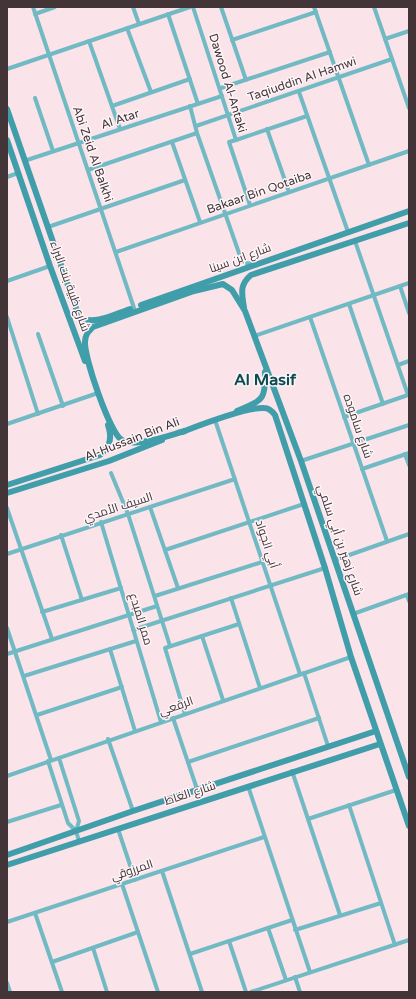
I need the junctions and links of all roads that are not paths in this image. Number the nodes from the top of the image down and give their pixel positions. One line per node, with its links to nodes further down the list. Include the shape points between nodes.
1 (32, 7): 9 (street, Abi Zeid Al Balkhi)
2 (56, 7): 9 (street)
3 (133, 7): 11 (street)
4 (190, 7): 10 (street)
5 (193, 7): 24 (street, Dawood Al-Antaki)
6 (221, 7): 15 (street)
7 (374, 7): 14 (street)
8 (315, 9): 15 (street); 17 (street)
9 (35, 14): 18 (street, Abi Zeid Al Balkhi)
10 (168, 14): 11 (street); 22 (street)
11 (139, 24): 12 (street)
12 (127, 28): 16 (street); 25 (street)
13 (409, 31): 14 (street)
14 (385, 39): 19 (street)
15 (232, 40): 23 (street)
16 (89, 42): 18 (street); 30 (street)
17 (330, 52): 21 (street); 23 (street)
18 (48, 55): 20 (street); 43 (street, Abi Zeid Al Balkhi)
19 (392, 59): 21 (street, Taqiuddin Al Hamwi); 32 (street)
20 (7, 69)
21 (339, 77): 26 (street, Taqiuddin Al Hamwi); 47 (street)
22 (190, 79): 25 (street); 29 (street)
23 (246, 80): 24 (street)
24 (221, 88): 27 (street, Dawood Al-Antaki)
25 (151, 92): 30 (street)
26 (299, 92): 34 (street, Taqiuddin Al Hamwi); 35 (street)
27 (222, 96): 29 (street, Al Atar); 34 (street, Dawood Al-Antaki)
28 (35, 98): 44 (street)
29 (198, 104): 31 (street, Al Atar)
30 (112, 106): 37 (street)
31 (190, 106): 36 (street); 37 (street, Al Atar)
32 (409, 108)
33 (7, 109): 46 (street, شارع ظبية بنت البراء)
34 (228, 116): 36 (street, Taqiuddin Al Hamwi); 41 (street, Dawood Al-Antaki)
35 (307, 116): 38 (street); 51 (street)
36 (196, 126): 39 (street)
37 (120, 129): 43 (street, Al Atar)
38 (267, 129): 41 (street); 53 (street)
39 (197, 133): 42 (street); 57 (street)
40 (7, 140): 49 (street, شارع ظبية بنت البراء)
41 (236, 140): 54 (street, Dawood Al-Antaki, via 229,142)
42 (172, 142): 48 (street); 52 (street)
43 (79, 143): 44 (street, Al Atar); 48 (street, Abi Zeid Al Balkhi)
44 (53, 151): 46 (street, Al Atar)
45 (409, 151): 47 (street, Bakaar Bin Qotaiba)
46 (24, 161): 60 (street, شارع ظبية بنت البراء)
47 (369, 165): 51 (street, Bakaar Bin Qotaiba)
48 (88, 170): 55 (street, Abi Zeid Al Balkhi)
49 (18, 173): 50 (street); 67 (street, شارع ظبية بنت البراء)
50 (7, 176)
51 (329, 178): 53 (street, Bakaar Bin Qotaiba); 61 (street)
52 (185, 180): 55 (street); 58 (street)
53 (289, 192): 54 (street, Bakaar Bin Qotaiba)
54 (250, 205): 57 (street, Bakaar Bin Qotaiba)
55 (101, 209): 60 (street); 65 (street, Abi Zeid Al Balkhi)
56 (409, 211): 61 (street, شارع ابن سينا)
57 (225, 214): 58 (street, Bakaar Bin Qotaiba); 66 (street, via 242,259 246,263)
58 (200, 222): 65 (street, Bakaar Bin Qotaiba)
59 (409, 223): 63 (street, شارع ابن سينا)
60 (48, 227): 77 (street, شارع ظبية بنت البراء)
61 (348, 232): 62 (street, شارع ابن سينا)
62 (327, 239): 64 (street); 66 (street, شارع ابن سينا)
63 (355, 241): 64 (street, شارع ابن سينا); 71 (street)
64 (331, 249): 74 (street, شارع ابن سينا, via 251,275 242,287)
65 (116, 252): 73 (street, Abi Zeid Al Balkhi)
66 (254, 264): 73 (street, شارع ابن سينا)
67 (50, 266): 68 (street); 84 (street, شارع ظبية بنت البراء)
68 (7, 281)
69 (409, 283): 70 (street)
70 (400, 286): 71 (street); 75 (street)
71 (374, 295): 72 (street); 82 (street)
72 (349, 304): 78 (street); 86 (street)
73 (134, 308): 77 (street, شارع ابن سينا, via 97,320 88,321)
74 (245, 311): 80 (street, شارع زهير بن أبي سلمي); 84 (street, via 232,290 223,284 93,326 86,335 84,344)
75 (409, 313)
76 (7, 317): 89 (street)
77 (79, 317)
78 (310, 317): 80 (street); 90 (street, شارع ساموده)
79 (38, 334): 87 (street)
80 (254, 336): 83 (street, شارع زهير بن أبي سلمي)
81 (409, 361): 82 (street)
82 (398, 365): 85 (street)
83 (265, 366): 91 (street, via 265,391 260,400); 98 (street, شارع زهير بن أبي سلمي)
84 (98, 394): 87 (street); 94 (street, via 116,436 123,441 140,442); 95 (street, شارع ظبية بنت البراء, via 110,430)
85 (408, 394): 86 (street)
86 (383, 404): 90 (street)
87 (63, 406): 89 (street)
88 (265, 408): 91 (street, Al-Hussain Bin Ali); 105 (street, شارع زهير بن أبي سلمي, via 275,414 279,422)
89 (38, 414): 92 (street)
90 (344, 417): 96 (street, شارع ساموده)
91 (215, 420): 94 (street, Al-Hussain Bin Ali); 102 (street, أبي الجواد)
92 (7, 424)
93 (409, 425): 96 (street)
94 (185, 431): 104 (street, Al-Hussain Bin Ali, via 109,461)
95 (110, 440): 103 (street, Al-Hussain Bin Ali, via 100,455)
96 (353, 444): 98 (street); 100 (street, شارع ساموده)
97 (407, 454): 99 (street); 100 (street)
98 (302, 461): 117 (street, شارع زهير بن أبي سلمي)
99 (409, 465)
100 (362, 469): 113 (street, شارع ساموده)
101 (111, 473): 108 (street)
102 (234, 479): 106 (street, السيف الأمدي); 109 (street, أبي الجواد)
103 (7, 485)
104 (7, 493)
105 (304, 504): 109 (street); 119 (street, شارع زهير بن أبي سلمي)
106 (150, 507): 108 (street, السيف الأمدي); 115 (street)
107 (7, 508): 114 (street)
108 (128, 514): 110 (street, السيف الأمدي); 124 (street)
109 (248, 521): 115 (street); 118 (street, أبي الجواد)
110 (101, 522): 112 (street, السيف الأمدي); 121 (street, ممر المبدع)
111 (409, 534): 113 (street)
112 (61, 535): 114 (street, السيف الأمدي); 126 (street)
113 (387, 542): 117 (street)
114 (22, 548): 116 (street, السيف الأمدي); 129 (street)
115 (165, 550): 122 (street)
116 (7, 554)
117 (335, 560): 130 (street, شارع زهير بن أبي سلمي)
118 (262, 562): 120 (street, أبي الجواد); 122 (street)
119 (325, 568): 120 (street); 143 (street, شارع زهير بن أبي سلمي)
120 (270, 586): 125 (street); 144 (street, أبي الجواد)
121 (121, 588): 126 (street); 131 (street, ممر المبدع)
122 (178, 588): 124 (street)
123 (408, 595): 127 (street); 130 (street)
124 (155, 596): 128 (street)
125 (231, 598): 132 (street); 133 (street)
126 (82, 600): 129 (street)
127 (409, 601)
128 (157, 606): 131 (street); 132 (street)
129 (42, 612): 137 (street)
130 (353, 614): 164 (street, شارع زهير بن أبي سلمي)
131 (129, 615): 135 (street, ممر المبدع); 137 (street)
132 (162, 622): 135 (street); 139 (street)
133 (239, 624): 136 (street); 147 (street)
134 (7, 628): 141 (street)
135 (133, 630): 138 (street, ممر المبدع)
136 (202, 636): 139 (street); 148 (street)
137 (52, 639): 141 (street)
138 (136, 641): 140 (street); 153 (street, ممر المبدع)
139 (168, 647): 149 (street)
140 (110, 649): 145 (street); 146 (street)
141 (15, 651): 142 (street); 145 (street)
142 (7, 654)
143 (351, 656): 144 (street, الرقعي); 155 (street, شارع زهير بن أبي سلمي)
144 (302, 673): 147 (street, الرقعي); 152 (street, أبي الجواد)
145 (24, 676): 150 (street)
146 (122, 687): 150 (street); 154 (street)
147 (260, 688): 148 (street, الرقعي)
148 (223, 700): 149 (street, الرقعي)
149 (185, 714): 151 (street, الرقعي)
150 (37, 715): 160 (street)
151 (173, 718): 153 (street, الرقعي); 161 (street)
152 (319, 718): 158 (street, أبي الجواد); 161 (street)
153 (162, 722): 154 (street, الرقعي)
154 (135, 731): 156 (street, الرقعي)
155 (376, 731): 157 (street, شارع زهير بن أبي سلمي); 158 (street, شارع الغاط)
156 (108, 739): 159 (street, الرقعي); 170 (street)
157 (380, 744): 162 (street, شارع الغاط); 167 (street, شارع زهير بن أبي سلمي)
158 (328, 746): 166 (street, شارع الغاط)
159 (59, 758): 160 (street, الرقعي); 175 (street, via 79,821)
160 (50, 761): 163 (street, الرقعي); 168 (street)
161 (188, 762): 166 (street)
162 (292, 771): 165 (street, شارع الغاط); 171 (street)
163 (7, 776)
164 (409, 777)
165 (248, 786): 174 (street, شارع الغاط); 176 (street)
166 (197, 789): 170 (street, شارع الغاط)
167 (396, 790): 169 (street); 173 (street, شارع زهير بن أبي سلمي)
168 (61, 805): 172 (street); 175 (street, via 68,823)
169 (349, 805): 171 (street); 183 (street)
170 (133, 811): 175 (street, شارع الغاط)
171 (308, 819): 185 (street)
172 (7, 822)
173 (409, 826)
174 (118, 829): 177 (street, شارع الغاط); 181 (street)
175 (76, 831): 177 (street); 178 (street, شارع الغاط)
176 (264, 837): 180 (street, المرزوقي); 186 (street)
177 (79, 841): 179 (street, شارع الغاط)
178 (7, 855)
179 (7, 865)
180 (162, 871): 181 (street, المرزوقي); 195 (street)
181 (135, 880): 182 (street, المرزوقي)
182 (122, 884): 184 (street, المرزوقي); 190 (street)
183 (381, 903): 185 (street); 193 (street)
184 (35, 913): 187 (street, المرزوقي); 196 (street)
185 (340, 915): 189 (street)
186 (292, 920): 188 (street); 189 (street)
187 (7, 922)
188 (268, 928): 192 (street); 199 (street)
189 (295, 930): 197 (street)
190 (138, 932): 194 (street); 204 (street)
191 (409, 940): 193 (street)
192 (229, 941): 195 (street); 206 (street)
193 (394, 945): 197 (street)
194 (93, 948): 196 (street); 203 (street)
195 (190, 954): 205 (street)
196 (52, 962): 202 (street)
197 (310, 972): 198 (street)
198 (295, 977): 199 (street); 208 (street)
199 (286, 980): 207 (street)
200 (7, 983): 201 (street)
201 (10, 992)
202 (62, 992)
203 (107, 992)
204 (158, 992)
205 (202, 992)
206 (246, 992)
207 (251, 992)
208 (300, 992)

